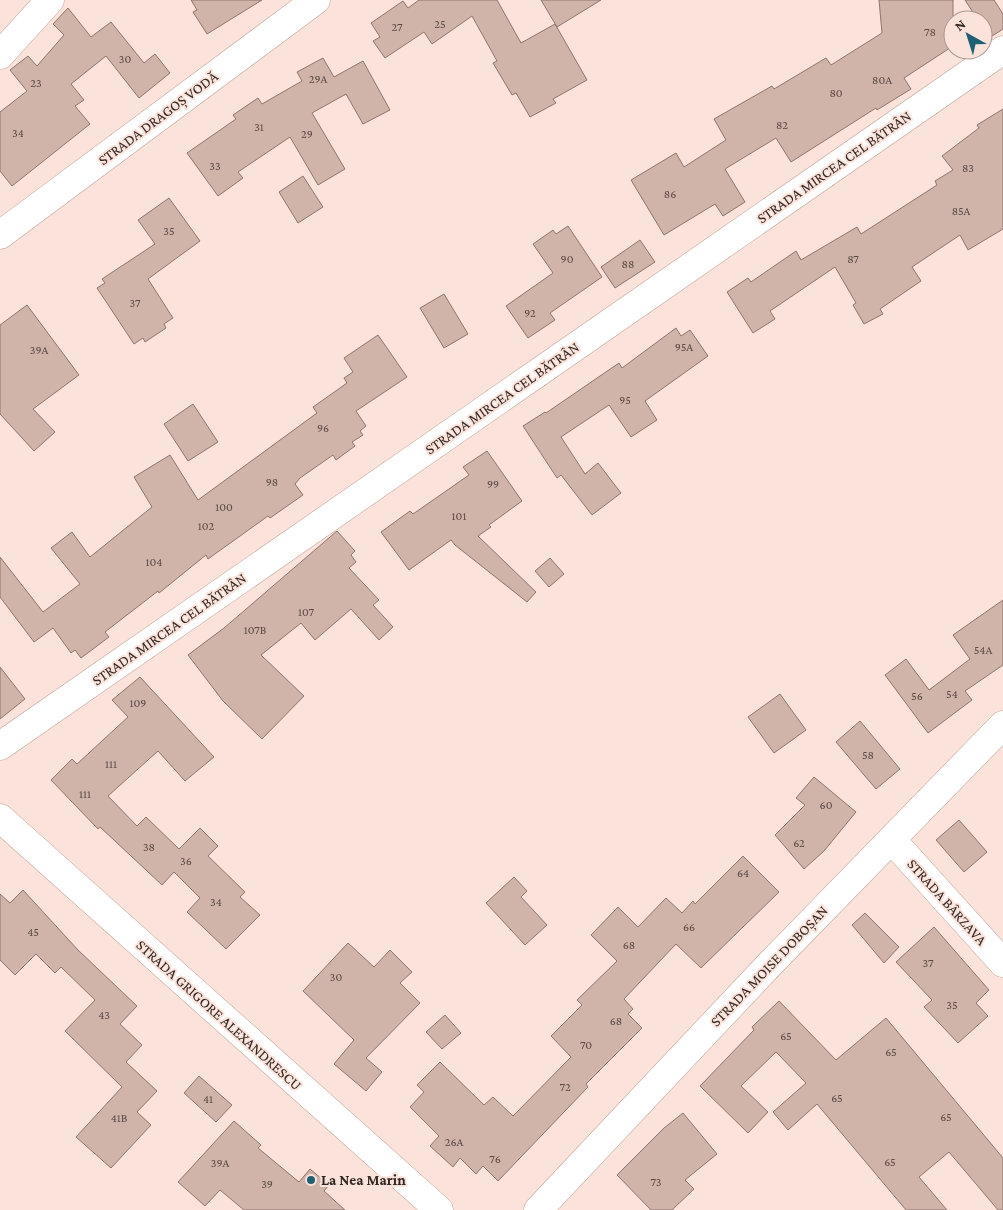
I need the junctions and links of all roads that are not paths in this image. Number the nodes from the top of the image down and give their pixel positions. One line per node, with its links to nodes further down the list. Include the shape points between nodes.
1 (50, 0): 4 (street)
2 (316, 0): 5 (street, STRADA DRAGOȘ VODĂ)
3 (1003, 50): 7 (street, STRADA MIRCEA CEL BĂTRÂN)
4 (0, 55)
5 (0, 235)
6 (1003, 725): 9 (street, STRADA MOISE DOBOȘAN)
7 (0, 746)
8 (0, 818): 11 (street, STRADA GRIGORE ALEXANDRESCU)
9 (892, 840): 10 (street, STRADA BÂRZAVA); 12 (street, STRADA MOISE DOBOȘAN, via 762,972)
10 (1003, 963)
11 (438, 1210)
12 (538, 1210)

